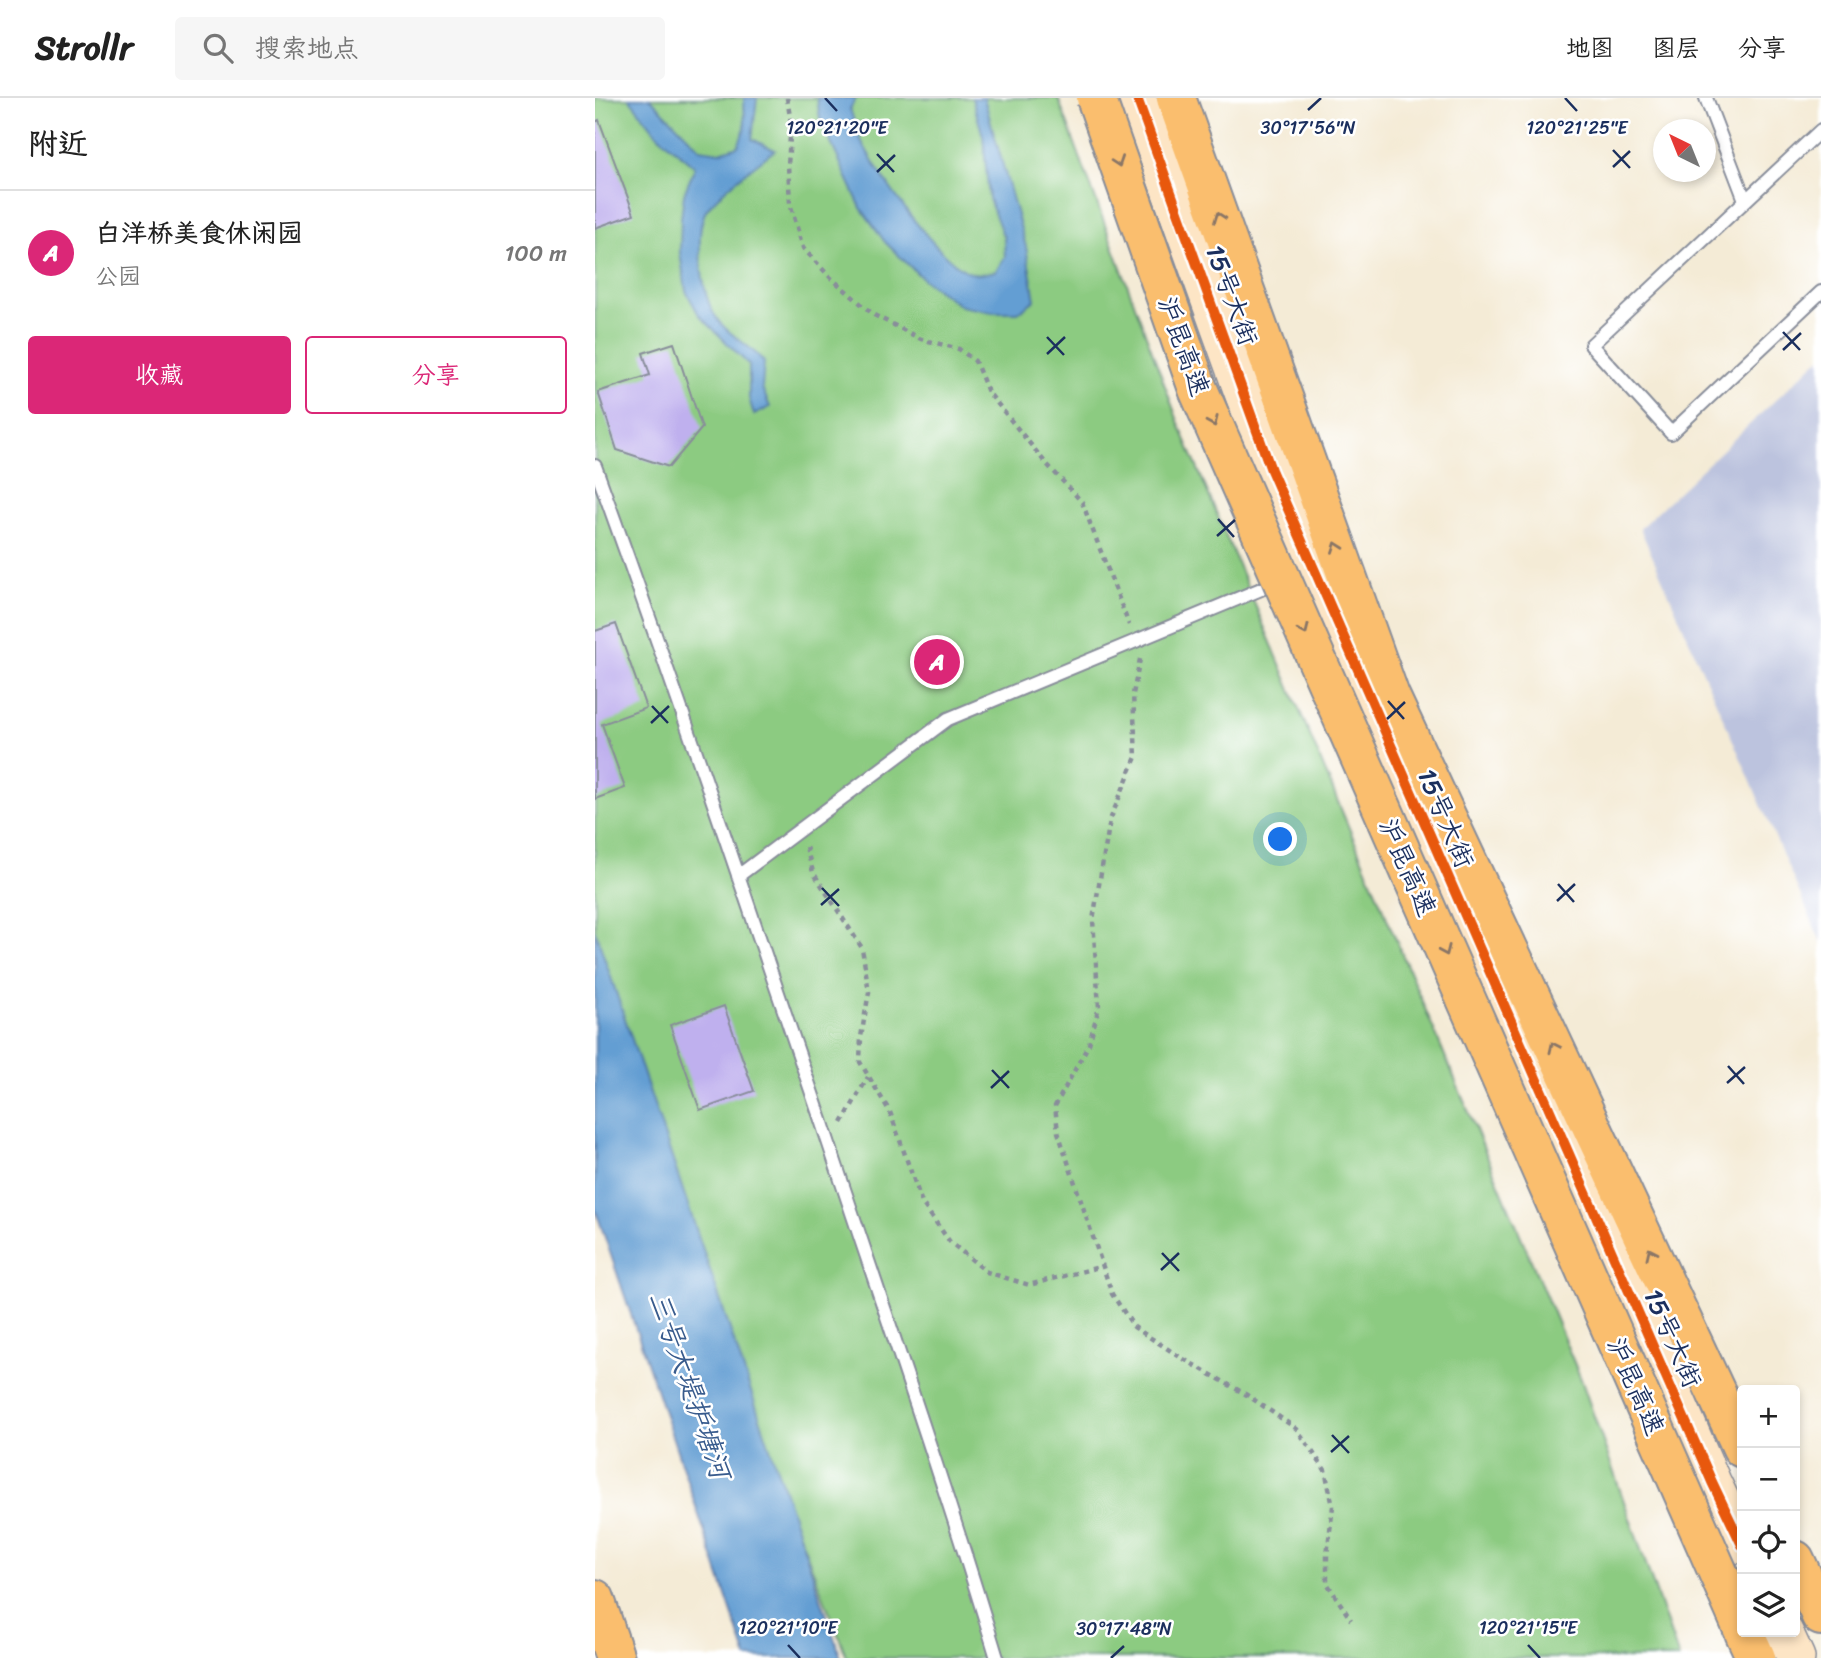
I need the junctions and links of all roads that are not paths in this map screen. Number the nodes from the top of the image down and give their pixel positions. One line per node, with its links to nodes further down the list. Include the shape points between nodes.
1 (1096, 98): 15 (main road, 沪昆高速, one-way to 15, bridge, via 1198,390)
2 (1137, 98): 9 (street, 15号大街, via 1271,470)
3 (1176, 98): 11 (main road, one-way to 3, via 1390,696)
4 (1706, 98): 6 (lane)
5 (1821, 130): 6 (lane)
6 (1745, 200): 7 (lane, via 1591,345 1671,433)
7 (1821, 292)
8 (595, 466): 10 (lane)
9 (1313, 568): 10 (lane, via 948,719); 12 (street, 15号大街)
10 (738, 876): 20 (lane, via 960,1535)
11 (1737, 1437)
12 (1737, 1534)
13 (1800, 1571): 16 (main road)
14 (595, 1599): 19 (main road)
15 (1737, 1615)
16 (1821, 1616)
17 (1747, 1637): 21 (main road, 沪昆高速)
18 (1786, 1637): 22 (street)
19 (615, 1658)
20 (997, 1658)
21 (1756, 1658)
22 (1796, 1658)

